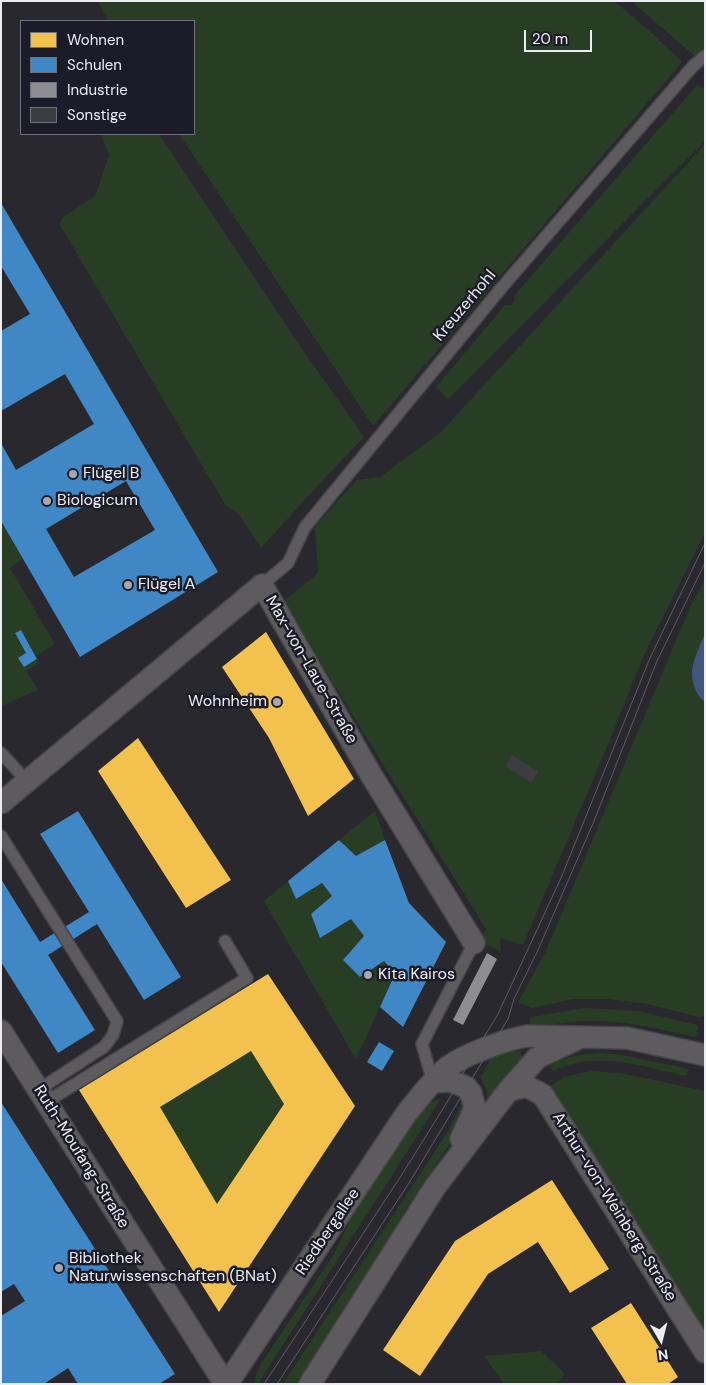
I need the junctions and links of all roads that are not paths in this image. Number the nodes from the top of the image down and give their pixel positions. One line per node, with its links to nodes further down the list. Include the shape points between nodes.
1 (705, 56): 2 (lane, Kreuzerhohl, via 503,286 305,527 288,563)
2 (262, 585): 4 (street, Max-von-Laue-Straße); 8 (street, Max-von-Laue-Straße, via 370,773)
3 (1, 753): 4 (lane)
4 (27, 781): 5 (street, Max-von-Laue-Straße)
5 (1, 803)
6 (1, 836): 14 (lane, via 117,1021 113,1035 104,1047)
7 (225, 941): 14 (lane, via 247,978)
8 (474, 943): 12 (lane, via 422,1044)
9 (1, 1031): 14 (street, Ruth-Moufang-Straße)
10 (582, 1037): 11 (street, Riedbergallee, via 627,1038); 12 (street, Riedbergallee, via 527,1036 512,1039 474,1053 448,1067); 13 (street, via 537,1058)
11 (705, 1056)
12 (432, 1082): 15 (street, via 450,1081 466,1088 471,1093 475,1108); 17 (street, Riedbergallee, via 406,1114)
13 (508, 1090): 15 (street); 16 (street, Arthur-von-Weinberg-Straße, via 526,1086 543,1095)
14 (42, 1096): 17 (street, Ruth-Moufang-Straße)
15 (450, 1168): 18 (street)
16 (705, 1352)
17 (226, 1384)
18 (310, 1384)

